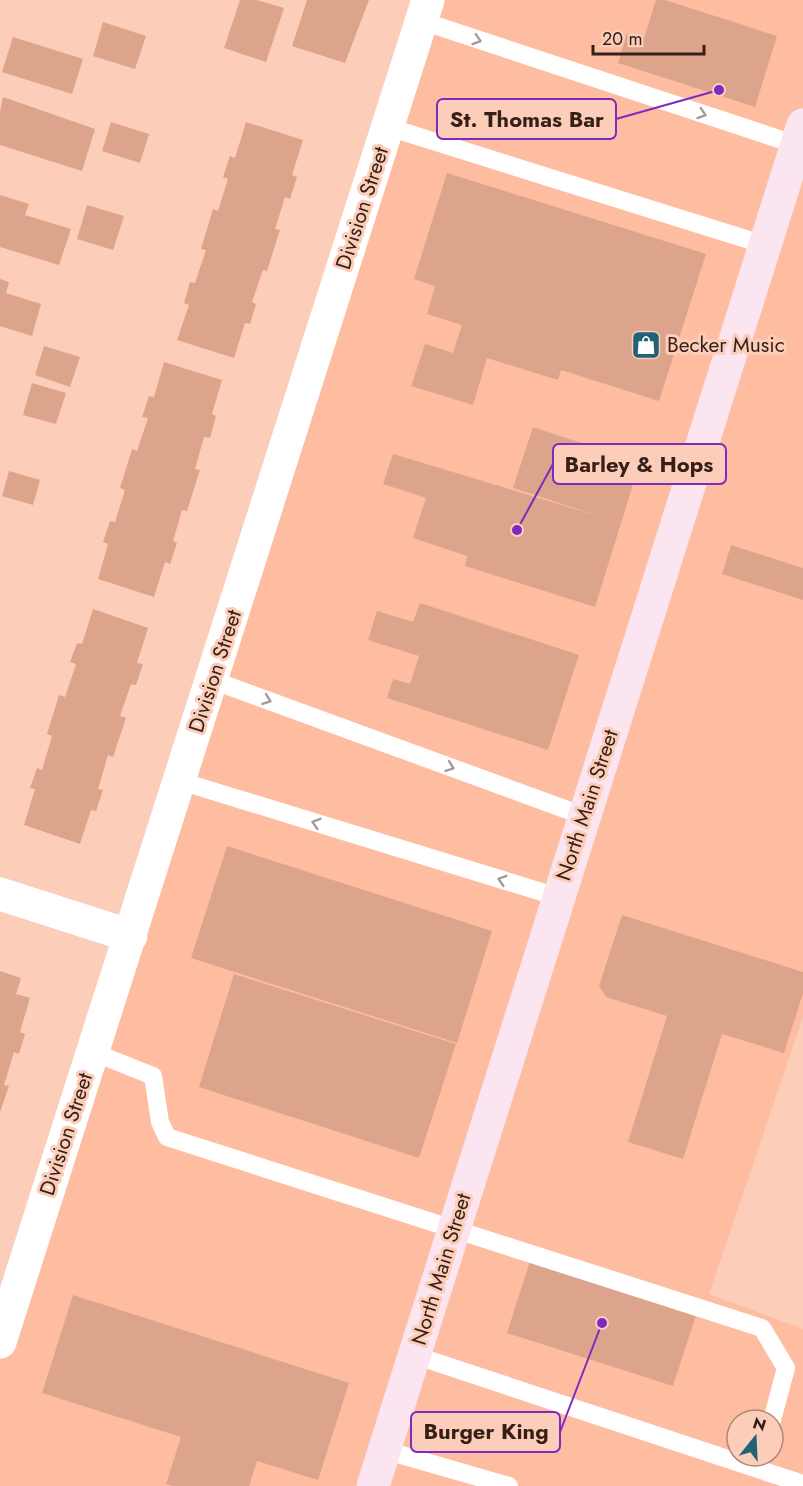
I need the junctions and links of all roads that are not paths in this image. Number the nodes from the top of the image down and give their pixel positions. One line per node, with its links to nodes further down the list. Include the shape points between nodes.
1 (425, 11): 2 (street, Division Street); 3 (lane, one-way to 3)
2 (388, 127): 4 (lane); 5 (street, Division Street)
3 (800, 135): 4 (main road, North Main Street)
4 (765, 245): 7 (main road, North Main Street)
5 (212, 680): 6 (street, Division Street); 7 (lane, one-way to 7)
6 (180, 782): 9 (lane, one-way to 6); 10 (street, Division Street)
7 (584, 816): 9 (main road, North Main Street)
8 (0, 894): 10 (street)
9 (558, 897): 12 (main road, North Main Street)
10 (130, 936): 11 (street, Division Street)
11 (93, 1053): 12 (lane, via 153,1076 160,1122 167,1137); 13 (street, Division Street)
12 (454, 1227): 14 (main road, North Main Street); 15 (lane, via 762,1328 786,1368)
13 (0, 1342)
14 (414, 1355): 16 (main road, North Main Street); 17 (lane)
15 (775, 1408)
16 (384, 1450): 20 (main road, North Main Street); 21 (lane)
17 (725, 1451)
18 (771, 1468): 19 (lane)
19 (795, 1483)
20 (373, 1486)
21 (509, 1486)

